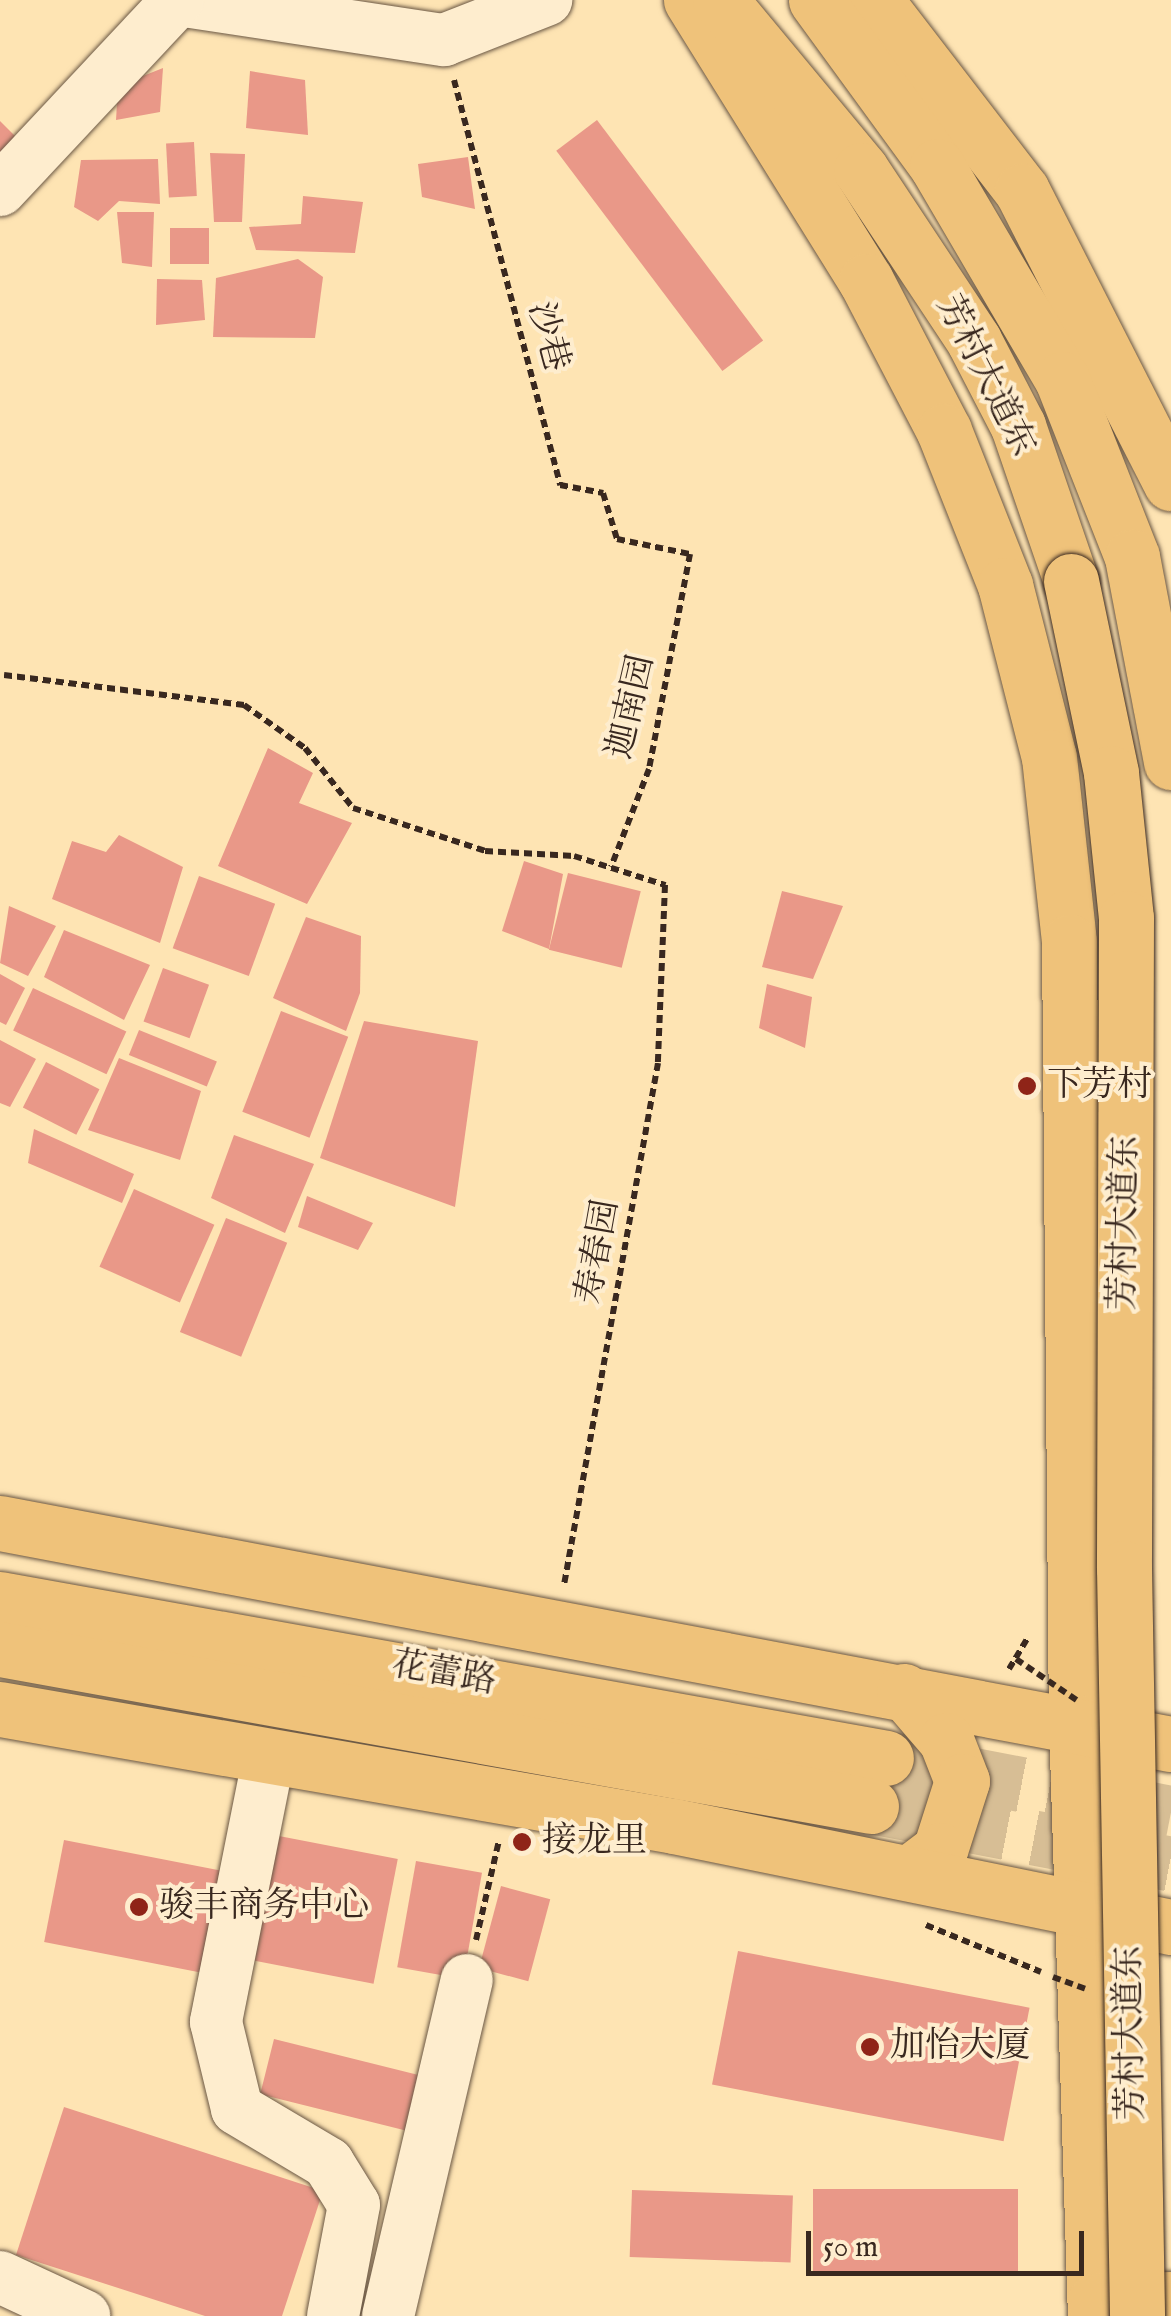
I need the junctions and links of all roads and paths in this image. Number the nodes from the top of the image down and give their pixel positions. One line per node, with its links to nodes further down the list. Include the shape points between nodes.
1 (178, 0): 7 (street); 8 (street)
2 (546, 0): 7 (street)
3 (691, 0): 22 (main road, 芳村大道东, via 866,281 936,414 1006,585 1049,757 1070,942)
4 (720, 0): 33 (main road, 芳村大道东, bridge, via 861,170 974,341 1018,426 1071,581 1111,773 1126,918 1124,1568)
5 (816, 0): 12 (main road, 芳村大道东, via 1007,279 1062,379 1132,557)
6 (874, 0): 9 (main road, via 1022,192)
7 (444, 40): 10 (path, 沙巷, via 560,485 603,493 618,539)
8 (0, 190)
9 (1171, 482)
10 (690, 554): 13 (path, 迦南园, via 649,768)
11 (4, 675): 13 (path, via 244,706 305,748 353,808 485,851)
12 (1171, 762)
13 (612, 868): 17 (path, 寿春园, via 666,885 658,1063)
14 (0, 1524): 17 (main road)
15 (0, 1599): 18 (main road, 花蕾路, via 878,1782)
16 (1033, 1618): 19 (path)
17 (557, 1626): 20 (main road)
18 (0, 1649)
19 (1000, 1675)
20 (904, 1692): 22 (main road); 26 (main road, via 946,1740 962,1781 940,1850)
21 (0, 1709): 24 (main road)
22 (1076, 1722): 23 (main road); 27 (main road, 芳村大道东)
23 (1171, 1744)
24 (269, 1756): 25 (main road); 35 (street, via 216,2022 237,2109 328,2163 354,2205)
25 (509, 1798): 26 (main road); 30 (path)
26 (913, 1889): 27 (main road); 29 (path, via 932,1934)
27 (1084, 1906): 28 (main road); 33 (main road, 芳村大道东)
28 (1171, 1927)
29 (1053, 1977)
30 (467, 1980): 36 (street)
31 (0, 2278): 34 (street)
32 (1171, 2299): 33 (main road)
33 (1109, 2311)
34 (84, 2316)
35 (333, 2316)
36 (388, 2316)

